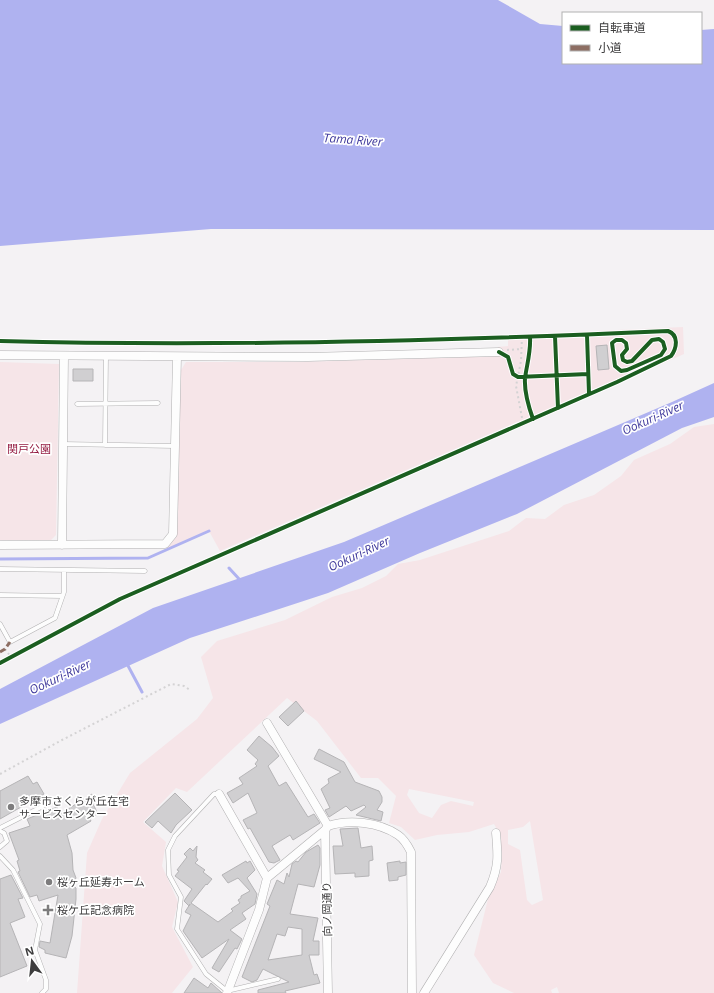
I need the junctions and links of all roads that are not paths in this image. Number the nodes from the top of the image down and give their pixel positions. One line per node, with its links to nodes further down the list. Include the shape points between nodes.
1 (499, 352): 5 (street, via 308,357)
2 (0, 355): 3 (street)
3 (64, 356): 4 (street); 9 (street)
4 (106, 356): 5 (street); 8 (lane)
5 (177, 357): 11 (street)
6 (158, 403): 8 (lane)
7 (77, 404): 8 (lane)
8 (105, 404): 10 (lane)
9 (63, 444): 10 (lane); 13 (street)
10 (105, 445): 11 (lane)
11 (175, 446): 13 (street, via 173,534 165,544)
12 (0, 545): 13 (street)
13 (62, 545)
14 (0, 570): 15 (lane)
15 (64, 570): 16 (lane); 18 (lane)
16 (145, 571)
17 (0, 595): 18 (lane)
18 (62, 596): 19 (lane, via 55,618 10,642)
19 (0, 624)
20 (266, 723): 24 (street)
21 (218, 794): 29 (street); 31 (lane, via 214,794 175,836 168,850 169,875 181,897 177,929 206,974)
22 (53, 801): 23 (lane)
23 (0, 828)
24 (326, 828): 29 (street); 33 (street, 向ノ岡通り); 34 (street, via 353,821 382,827 398,835 411,852)
25 (0, 831): 27 (lane, via 7,840)
26 (496, 833): 35 (street, via 497,872 450,954)
27 (0, 847)
28 (0, 856): 32 (lane, via 14,870 40,924 35,950 46,980 46,989)
29 (267, 878): 31 (street, via 259,910)
30 (278, 979): 31 (lane)
31 (227, 992)
32 (42, 993)
33 (328, 993)
34 (410, 993)
35 (424, 993)

